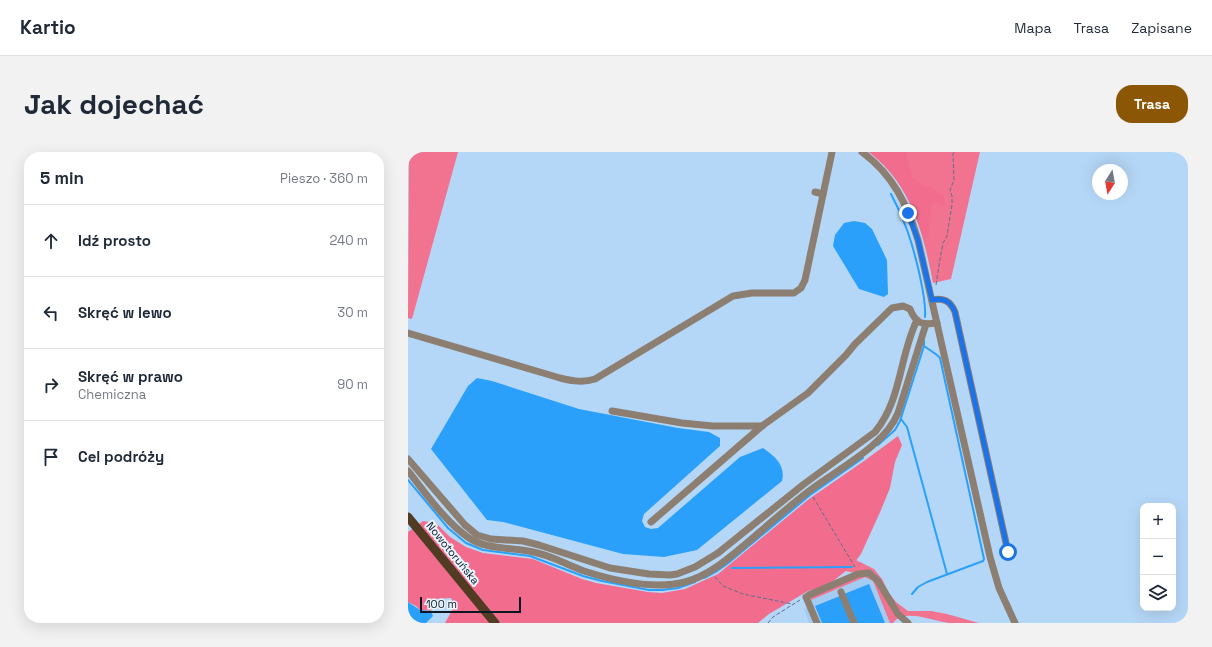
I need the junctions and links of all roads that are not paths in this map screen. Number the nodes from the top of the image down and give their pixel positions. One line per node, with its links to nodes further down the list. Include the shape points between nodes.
1 (832, 152): 4 (street)
2 (862, 152): 5 (street, via 883,170 908,213 918,240)
3 (815, 192): 4 (street)
4 (823, 194): 9 (street, via 805,280 801,288 794,293 752,293 733,296 589,381 560,378)
5 (931, 298): 7 (street); 16 (street, via 947,301 955,312)
6 (917, 320): 8 (street); 11 (street, via 910,309 903,306 892,308 808,393); 12 (street, via 892,404 875,432 804,484 718,553 677,574 649,574 610,568 539,545 478,535 465,526)
7 (937, 323): 8 (street); 22 (street, via 990,558 999,588)
8 (926, 324): 13 (street, via 898,413 885,434 809,491 733,554 686,582 646,584 604,577 535,552 485,545 462,533)
9 (408, 333)
10 (612, 411): 11 (street, via 713,426)
11 (762, 426): 15 (street)
12 (408, 459)
13 (408, 471)
14 (408, 517): 18 (main road, Nowotoruńska)
15 (651, 522)
16 (1008, 552)
17 (841, 592): 20 (street)
18 (495, 623)
19 (817, 623): 21 (street, via 807,596 858,574 869,574 878,581 898,614)
20 (854, 623)
21 (908, 623)
22 (1015, 623)

